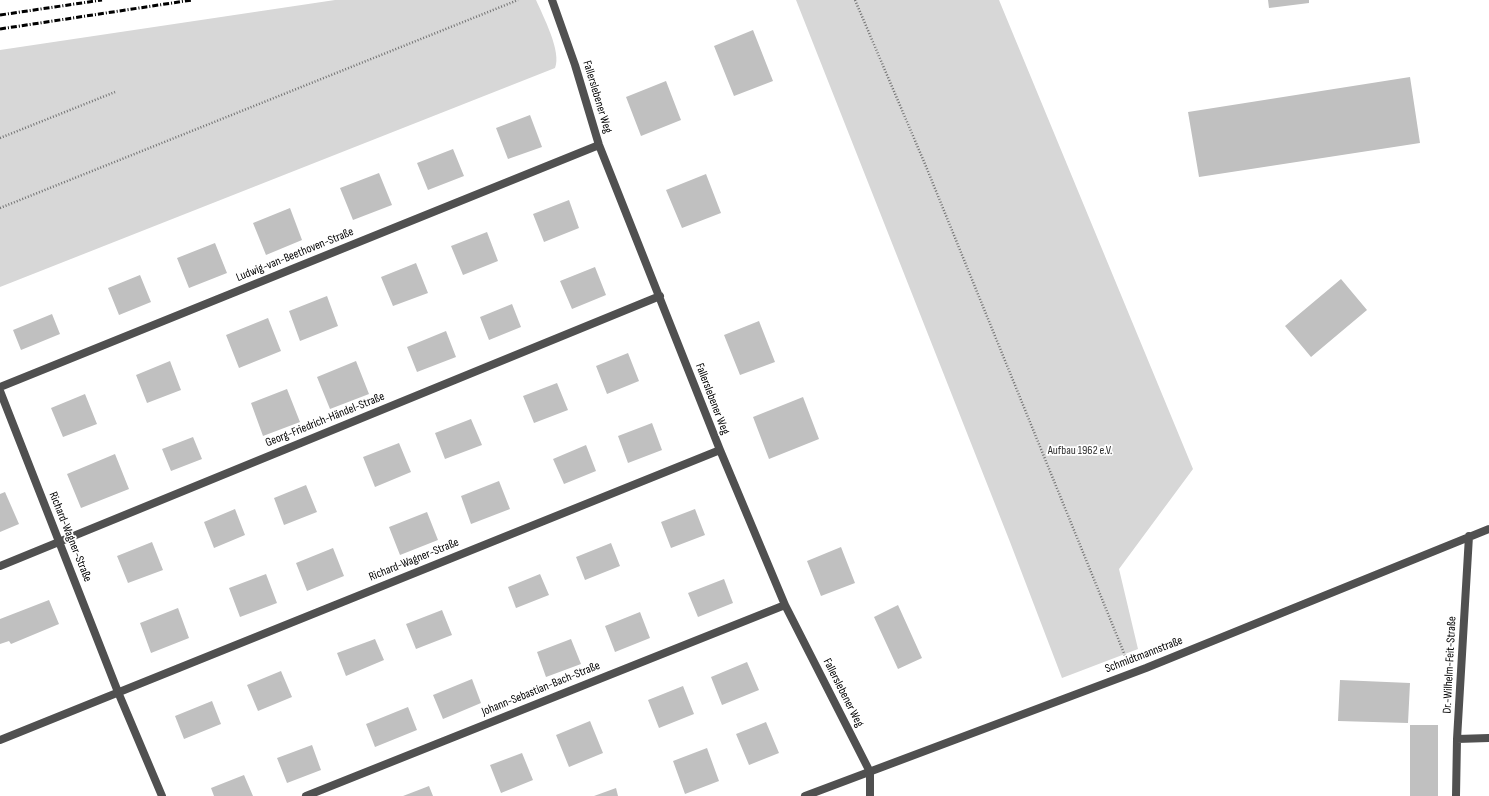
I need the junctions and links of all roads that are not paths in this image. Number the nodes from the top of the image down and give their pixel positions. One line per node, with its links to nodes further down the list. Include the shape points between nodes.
1 (552, 0): 2 (street, Fallerslebener Weg)
2 (599, 145): 3 (street, Fallerslebener Weg); 4 (street, Ludwig-van-Beethoven-Straße)
3 (660, 296): 6 (street, Fallerslebener Weg); 9 (street, Georg-Friedrich-Händel-Straße)
4 (0, 387)
5 (0, 391): 9 (street, Richard-Wagner-Straße)
6 (720, 450): 11 (street, Fallerslebener Weg); 12 (street, Richard-Wagner-Straße)
7 (1489, 529): 8 (street, Schmidtmannstraße)
8 (1469, 536): 14 (street, Dr.-Wilhelm-Feit-Straße); 16 (street, Schmidtmannstraße, via 1132,674)
9 (60, 542): 10 (street, Georg-Friedrich-Händel-Straße); 12 (street, Richard-Wagner-Straße)
10 (0, 566)
11 (785, 605): 16 (street, Fallerslebener Weg); 18 (street, Johann-Sebastian-Bach-Straße)
12 (118, 692): 15 (street, Richard-Wagner-Straße); 17 (street, Richard-Wagner-Straße)
13 (1489, 738): 14 (street)
14 (1457, 739): 21 (street, Dr.-Wilhelm-Feit-Straße)
15 (0, 740)
16 (870, 772): 19 (street, Schmidtmannstraße); 20 (street, Fallerslebener Weg)
17 (162, 796)
18 (306, 796)
19 (805, 796)
20 (870, 796)
21 (1456, 796)

